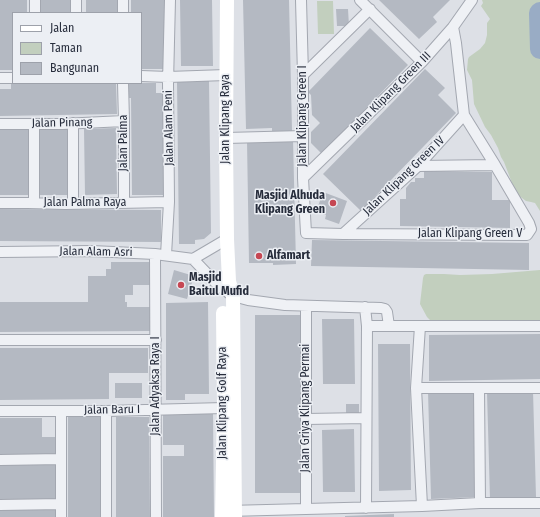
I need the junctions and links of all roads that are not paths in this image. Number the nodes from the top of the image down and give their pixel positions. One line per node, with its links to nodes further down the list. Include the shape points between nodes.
1 (35, 0): 10 (street)
2 (76, 0): 11 (street)
3 (123, 0): 12 (street)
4 (170, 0): 18 (street, Jalan Alam Peni)
5 (227, 0): 15 (main road, Jalan Klipang Raya)
6 (301, 0): 16 (street, Jalan Klipang Green I)
7 (360, 0): 9 (street)
8 (468, 2): 13 (street, Jalan Klipang Green III)
9 (370, 9): 14 (street); 16 (street)
10 (35, 12)
11 (76, 12)
12 (123, 12)
13 (453, 27): 14 (street, Jalan Klipang Green III); 22 (street, Jalan Klipang Green V)
14 (422, 62): 31 (street, Jalan Klipang Green III)
15 (226, 75): 18 (street); 28 (main road, Jalan Klipang Raya)
16 (303, 75): 27 (street, Jalan Klipang Green I)
17 (142, 76): 18 (street)
18 (168, 77): 33 (street, Jalan Alam Peni)
19 (0, 78): 20 (street)
20 (12, 78)
21 (123, 84): 23 (street, Jalan Palma)
22 (464, 115): 29 (street, Jalan Klipang Green V); 30 (street, Jalan Klipang Green IV)
23 (124, 121): 26 (street, Jalan Pinang); 32 (street, Jalan Palma)
24 (0, 124): 25 (street, Jalan Pinang)
25 (34, 124): 26 (street, Jalan Pinang); 35 (street)
26 (73, 124): 36 (street)
27 (303, 136): 28 (street); 31 (street, Jalan Klipang Green I)
28 (226, 138): 39 (main road, Jalan Klipang Raya)
29 (495, 165): 30 (street); 38 (street, Jalan Klipang Green V, via 529,223 531,229 527,235)
30 (418, 166): 38 (street, Jalan Klipang Green IV)
31 (303, 178): 37 (street, Jalan Klipang Green I)
32 (124, 202): 33 (street, Jalan Palma Raya); 36 (street, Jalan Palma Raya)
33 (169, 202): 42 (street, Jalan Alam Peni)
34 (0, 203): 35 (street, Jalan Palma Raya)
35 (34, 203): 36 (street, Jalan Palma Raya)
36 (73, 204)
37 (306, 233): 38 (street, Jalan Klipang Green V)
38 (343, 234)
39 (227, 239): 43 (street); 44 (main road, Jalan Klipang Raya)
40 (0, 252): 41 (street, Jalan Alam Asri, via 92,251)
41 (155, 254): 42 (street, Jalan Alam Asri); 52 (street, Jalan Adyaksa Raya I)
42 (166, 255): 43 (street, Jalan Alam Asri)
43 (193, 259): 44 (street, via 211,278)
44 (228, 289): 45 (street, via 248,300); 56 (main road, Jalan Klipang Golf Raya); 63 (main road, Jalan Klipang Golf Raya)
45 (306, 306): 46 (street); 62 (street, Jalan Griya Klipang Permai)
46 (365, 307): 47 (street); 48 (street, via 381,308 388,312)
47 (366, 326): 48 (street); 61 (street)
48 (389, 326): 49 (street)
49 (420, 326): 50 (street); 53 (street)
50 (540, 326)
51 (0, 340): 52 (street)
52 (156, 340): 57 (street, Jalan Adyaksa Raya I)
53 (416, 388): 54 (street); 70 (street)
54 (479, 388): 55 (street); 66 (street)
55 (540, 388)
56 (224, 408): 57 (street, Jalan Baru I); 63 (main road, Jalan Klipang Golf Raya)
57 (156, 410): 60 (street, Jalan Baru I); 76 (street, Jalan Adyaksa Raya I)
58 (0, 411): 59 (street, Jalan Baru I)
59 (61, 411): 60 (street, Jalan Baru I); 64 (street)
60 (106, 411): 75 (street)
61 (366, 418): 62 (street); 71 (street)
62 (306, 419): 72 (street, Jalan Griya Klipang Permai)
63 (229, 447): 73 (main road, Jalan Klipang Golf Raya)
64 (61, 459): 65 (street); 68 (street)
65 (0, 460)
66 (480, 503): 67 (street); 70 (street)
67 (540, 503)
68 (61, 504): 69 (street); 74 (street)
69 (0, 505)
70 (422, 506): 71 (street)
71 (366, 508): 72 (street)
72 (306, 509): 73 (street)
73 (228, 514)
74 (61, 517)
75 (106, 517)
76 (156, 517)

